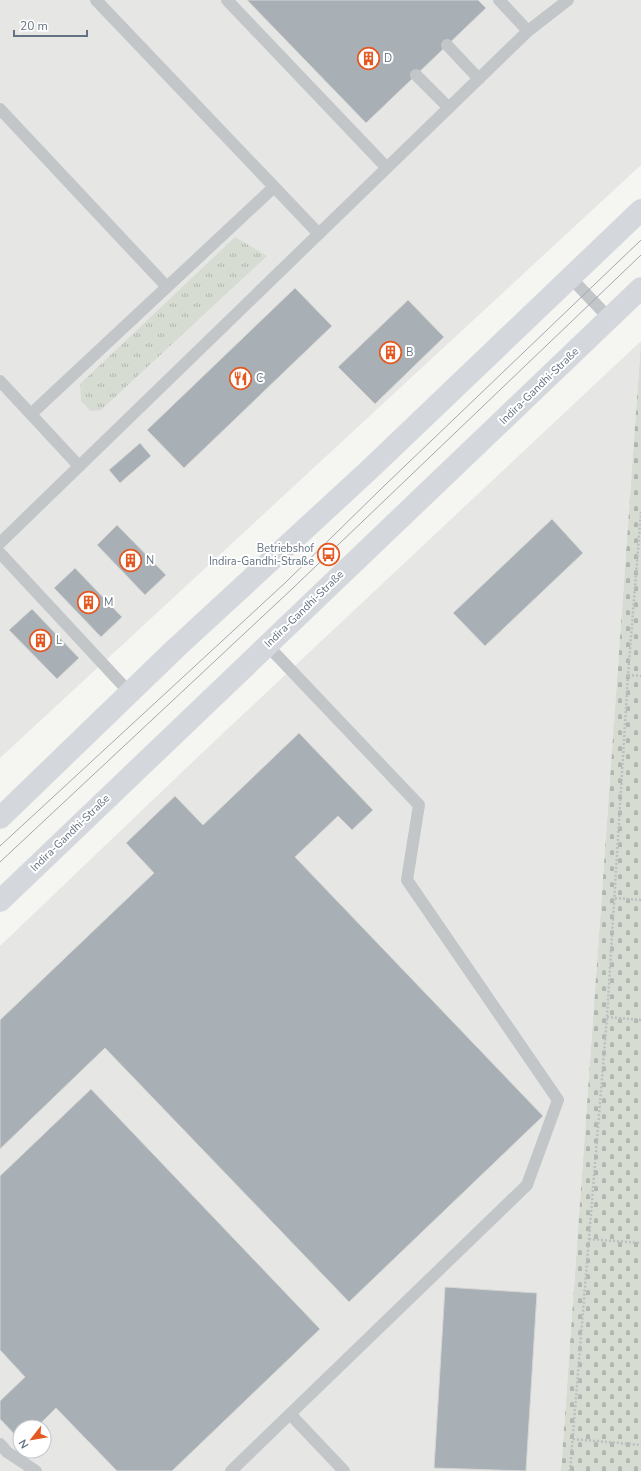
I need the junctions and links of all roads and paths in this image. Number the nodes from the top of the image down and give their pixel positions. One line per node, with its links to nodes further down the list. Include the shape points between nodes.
1 (96, 0): 12 (lane)
2 (227, 0): 11 (lane)
3 (499, 0): 5 (lane)
4 (568, 0): 5 (lane)
5 (528, 31): 8 (lane)
6 (447, 45): 8 (lane)
7 (416, 75): 9 (lane)
8 (479, 79): 9 (lane)
9 (448, 108): 11 (lane)
10 (0, 109): 16 (lane)
11 (388, 168): 14 (lane)
12 (274, 187): 14 (lane); 16 (lane)
13 (641, 210): 15 (main road)
14 (319, 234): 21 (lane)
15 (570, 277): 18 (lane); 28 (main road, via 369,470)
16 (167, 287): 20 (lane)
17 (641, 288): 18 (main road, Indira-Gandhi-Straße)
18 (609, 318): 25 (main road, Indira-Gandhi-Straße)
19 (0, 381): 20 (lane)
20 (31, 414): 21 (lane)
21 (79, 466): 23 (lane)
22 (641, 512): 26 (path)
23 (2, 536)
24 (0, 553): 28 (lane)
25 (267, 645): 31 (main road, Indira-Gandhi-Straße); 37 (lane, via 419,805 408,880 558,1100 527,1184)
26 (628, 675): 27 (path); 30 (path)
27 (641, 676)
28 (130, 693): 29 (main road)
29 (0, 818)
30 (615, 898): 32 (path); 33 (path)
31 (0, 900)
32 (641, 900)
33 (607, 1017): 34 (path); 35 (path)
34 (641, 1020)
35 (589, 1239): 36 (path); 38 (path)
36 (641, 1243)
37 (290, 1414): 42 (lane); 43 (lane)
38 (573, 1439): 40 (path); 44 (path)
39 (0, 1444): 41 (lane, via 7,1452)
40 (641, 1445)
41 (36, 1471)
42 (231, 1471)
43 (344, 1471)
44 (570, 1471)

